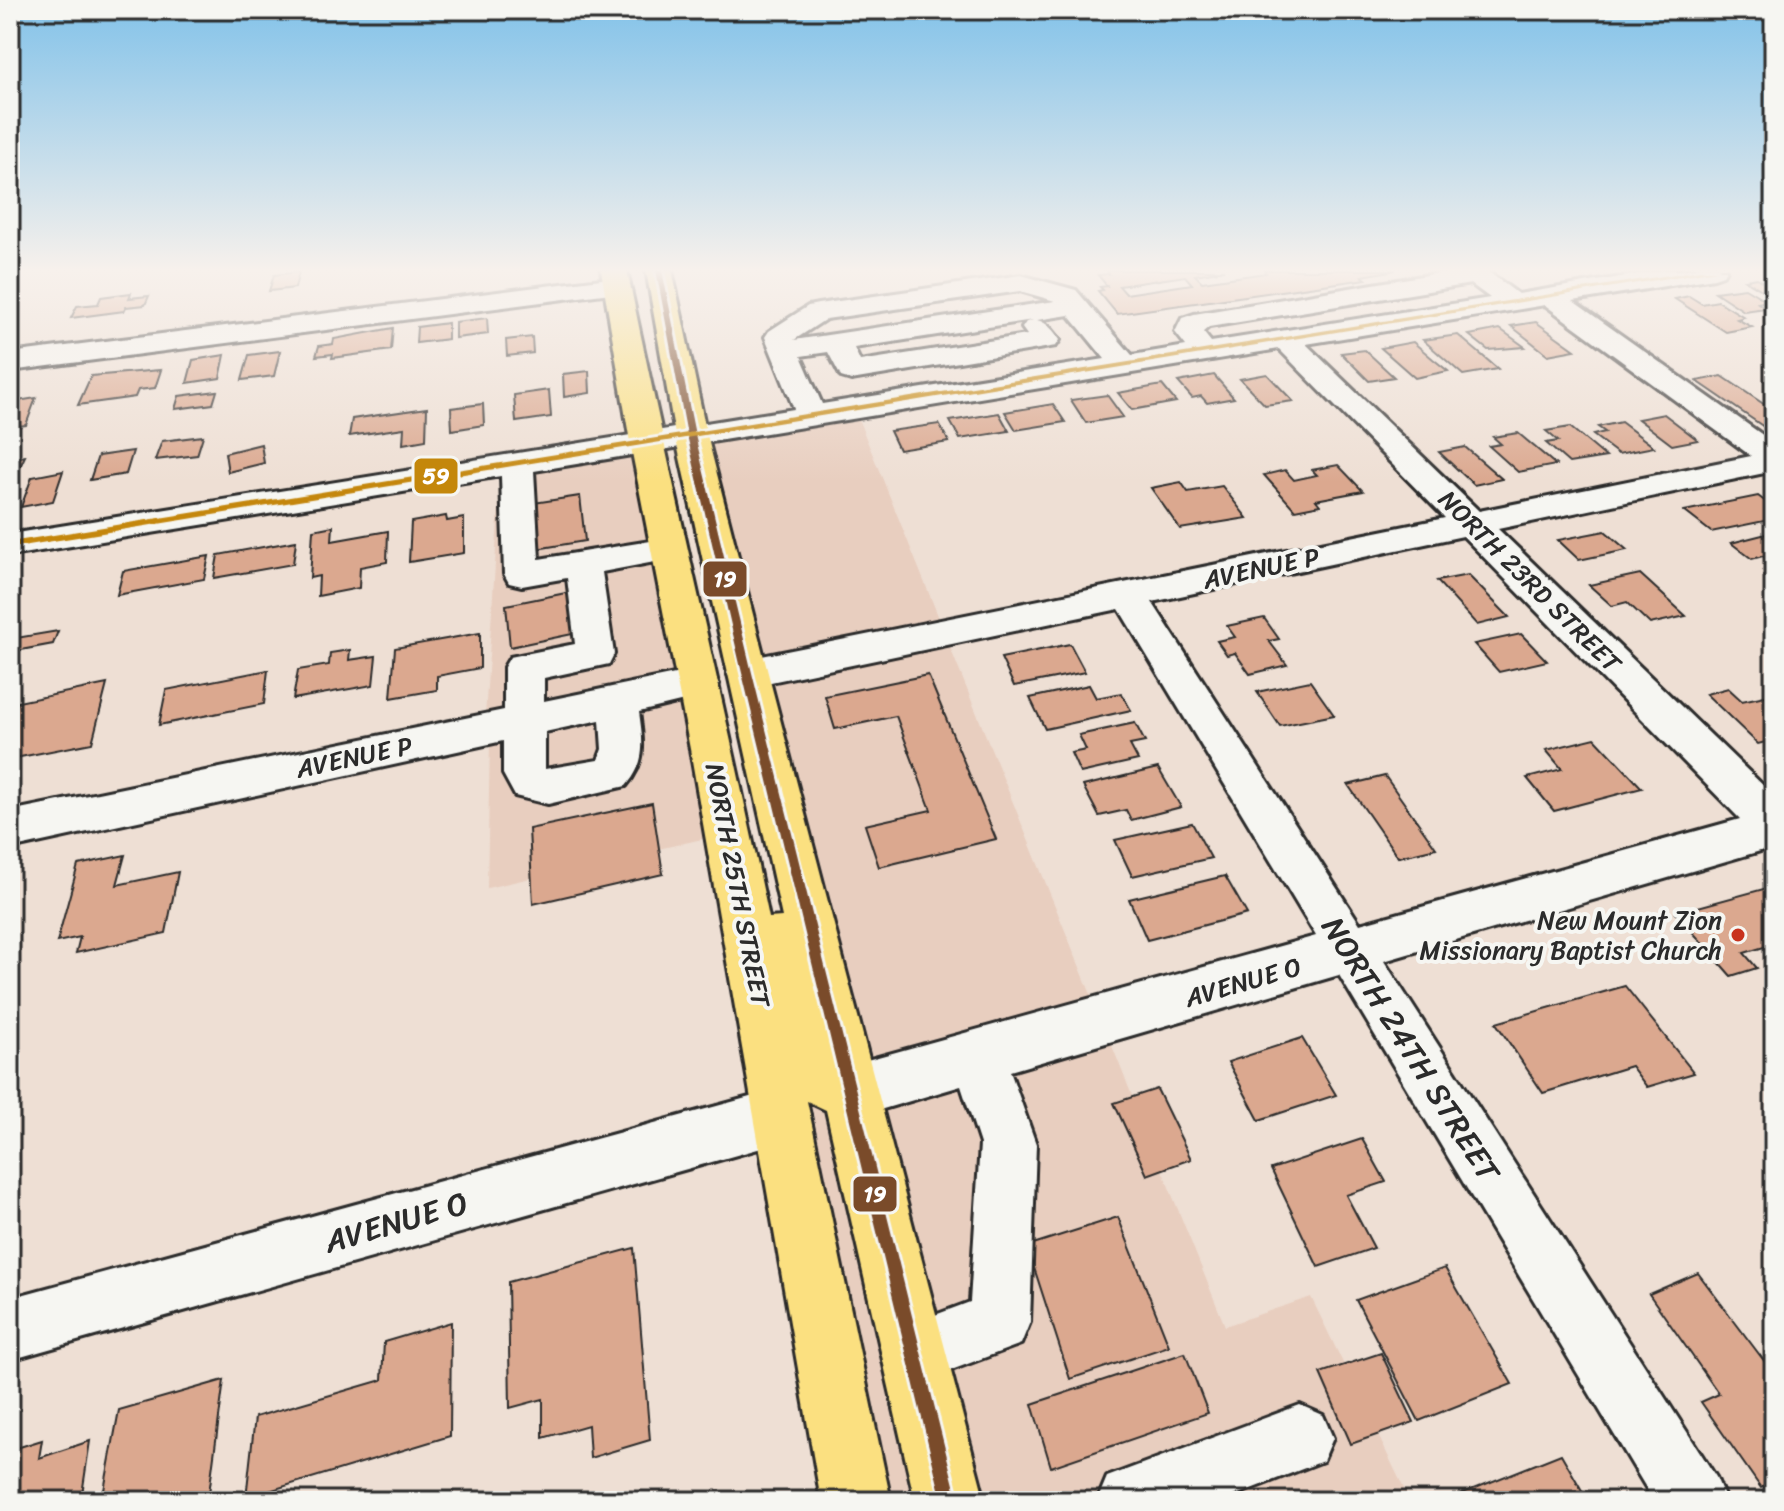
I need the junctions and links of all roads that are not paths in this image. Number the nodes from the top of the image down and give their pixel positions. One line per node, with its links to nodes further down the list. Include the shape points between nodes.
1 (165, 341): 13 (street)
2 (637, 341): 16 (main road, NORTH 25TH STREET)
3 (663, 341): 16 (main road, NORTH 25TH STREET)
4 (781, 341): 11 (street)
5 (1043, 341): 11 (street, via 851,371 837,342)
6 (1104, 341): 14 (street)
7 (1195, 341): 12 (street)
8 (1276, 341): 12 (street)
9 (1287, 341): 19 (street, NORTH 23RD STREET)
10 (1610, 341): 17 (street)
11 (785, 350): 15 (street)
12 (1204, 352): 14 (street)
13 (10, 362)
14 (1125, 365): 15 (street)
15 (812, 416): 16 (street)
16 (669, 439): 18 (street); 21 (main road, NORTH 25TH STREET); 24 (main road, NORTH 25TH STREET)
17 (1774, 460): 19 (street, AVENUE P)
18 (517, 463): 20 (street); 22 (street, via 522,574)
19 (1471, 522): 23 (street, AVENUE P); 28 (street, NORTH 23RD STREET)
20 (10, 545)
21 (669, 549): 22 (street); 24 (main road, NORTH 25TH STREET)
22 (583, 564): 26 (street, via 595,654 524,667)
23 (1130, 596): 24 (street, AVENUE P); 30 (street, NORTH 24TH STREET)
24 (723, 679): 25 (street, AVENUE P); 27 (main road, NORTH 25TH STREET); 32 (main road, NORTH 25TH STREET)
25 (618, 702): 26 (street, AVENUE P); 26 (street, via 620,764 611,774 548,787 530,784 524,774)
26 (523, 721): 29 (street, AVENUE P)
27 (712, 749): 32 (main road, via 743,778 810,1064 815,1075); 33 (main road, NORTH 25TH STREET)
28 (1774, 826): 30 (street, AVENUE O)
29 (10, 830)
30 (1350, 952): 31 (street, AVENUE O); 40 (street, NORTH 24TH STREET)
31 (978, 1056): 32 (street, AVENUE O); 35 (street, via 1008,1144 999,1322)
32 (849, 1092): 35 (main road, NORTH 25TH STREET)
33 (783, 1115): 34 (street, AVENUE O); 37 (main road, NORTH 25TH STREET)
34 (10, 1329)
35 (914, 1353): 38 (main road, NORTH 25TH STREET)
36 (1300, 1438): 39 (street)
37 (856, 1501)
38 (950, 1501)
39 (1131, 1501)
40 (1692, 1501)

